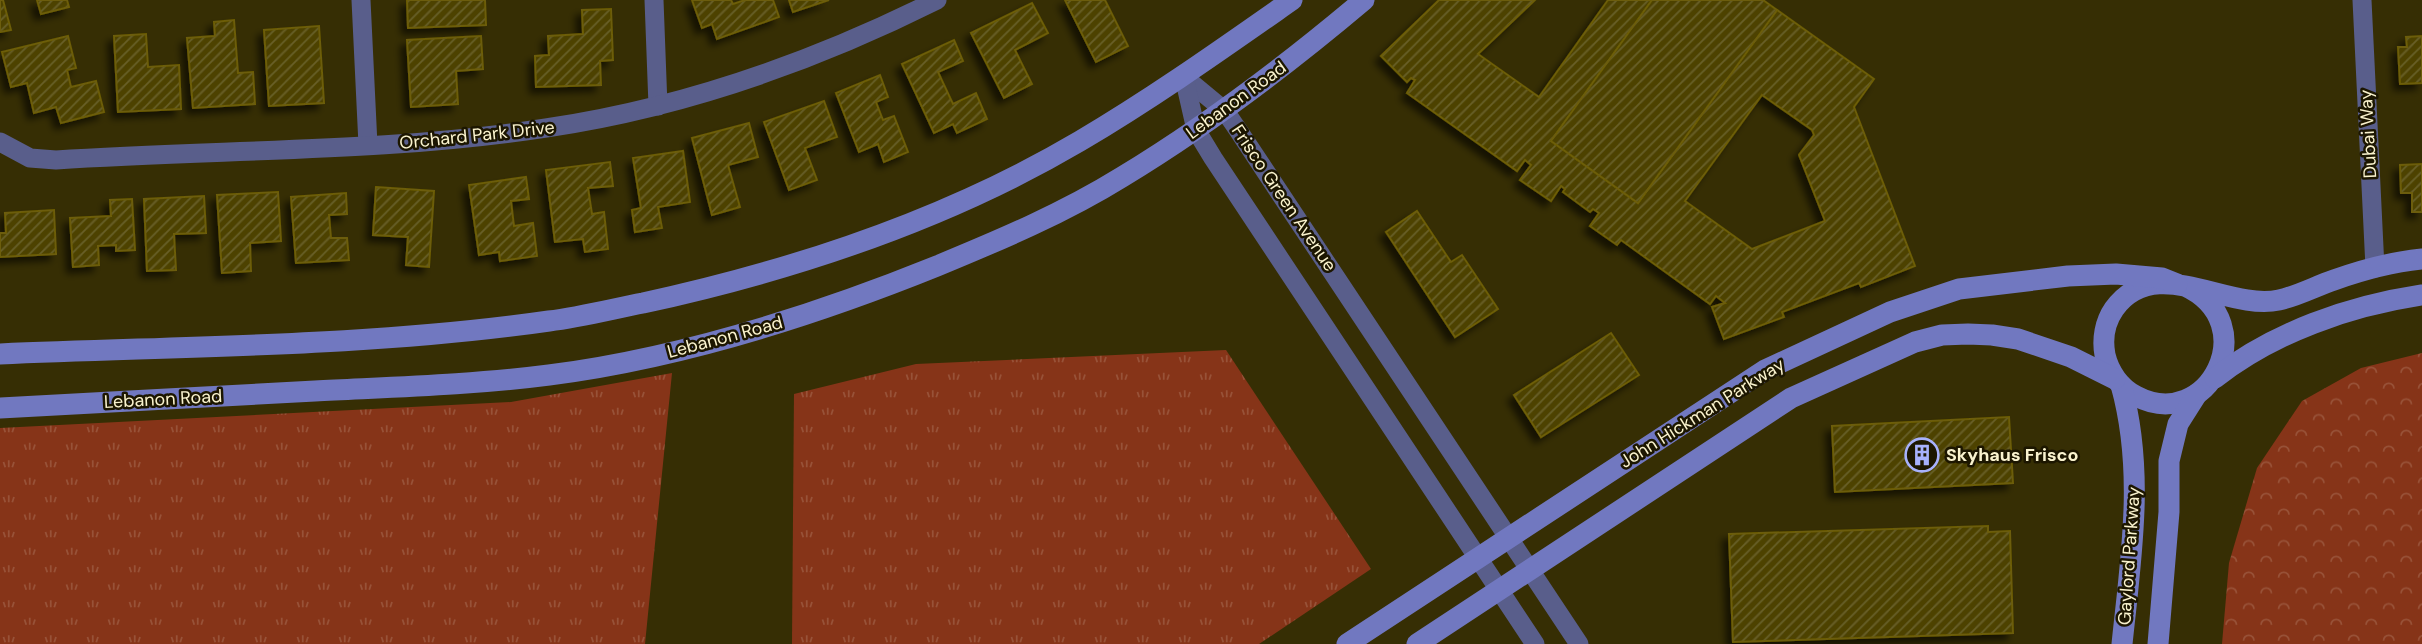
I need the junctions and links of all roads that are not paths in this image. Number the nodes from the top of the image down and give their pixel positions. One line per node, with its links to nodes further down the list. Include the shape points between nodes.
1 (361, 0): 12 (street)
2 (654, 0): 8 (street)
3 (937, 0): 8 (street, Orchard Park Drive, via 794,62)
4 (1292, 0): 7 (street)
5 (1364, 0): 9 (street, Lebanon Road)
6 (2362, 0): 14 (street, Dubai Way)
7 (1184, 77): 9 (street, Frisco Green Avenue); 10 (street, Frisco Green Avenue); 17 (street, via 1078,142 938,211 862,242 703,290 552,321 475,331)
8 (658, 106): 12 (street, Orchard Park Drive, via 514,133)
9 (1225, 111): 10 (street, Lebanon Road); 21 (street, Frisco Green Avenue)
10 (1196, 130): 20 (street, Lebanon Road, via 1119,180 1012,235 795,319 661,355 550,375 430,386); 22 (street, Frisco Green Avenue)
11 (0, 142): 12 (street, Orchard Park Drive, via 30,158 56,160)
12 (368, 145)
13 (2422, 258): 14 (street, John Hickman Parkway)
14 (2375, 268): 15 (street, John Hickman Parkway, via 2270,301)
15 (2181, 285): 18 (street, via 2143,286 2128,294 2111,313 2104,346); 19 (street, via 2206,299 2223,327 2222,360); 21 (street, John Hickman Parkway, via 2162,278 2116,274 2068,276 1959,289 1889,312 1765,370)
16 (2422, 295): 19 (street, via 2358,308 2309,325 2247,356)
17 (0, 354)
18 (2118, 382): 19 (street, via 2136,396 2162,403 2180,401); 23 (street, John Hickman Parkway, via 2071,356 1993,335 1941,335 1915,342 1791,398); 29 (street, Gaylord Parkway, via 2130,416 2135,497)
19 (2204, 387): 30 (street, Gaylord Parkway, via 2178,424 2169,461)
20 (0, 408)
21 (1508, 536): 22 (street, John Hickman Parkway); 23 (street, Frisco Green Avenue)
22 (1477, 557): 24 (street, Frisco Green Avenue); 25 (street, John Hickman Parkway)
23 (1530, 569): 24 (street, John Hickman Parkway); 28 (street, Frisco Green Avenue)
24 (1499, 590): 26 (street, John Hickman Parkway); 27 (street, Frisco Green Avenue)
25 (1346, 644)
26 (1417, 644)
27 (1535, 644)
28 (1579, 644)
29 (2122, 644)
30 (2158, 644)

